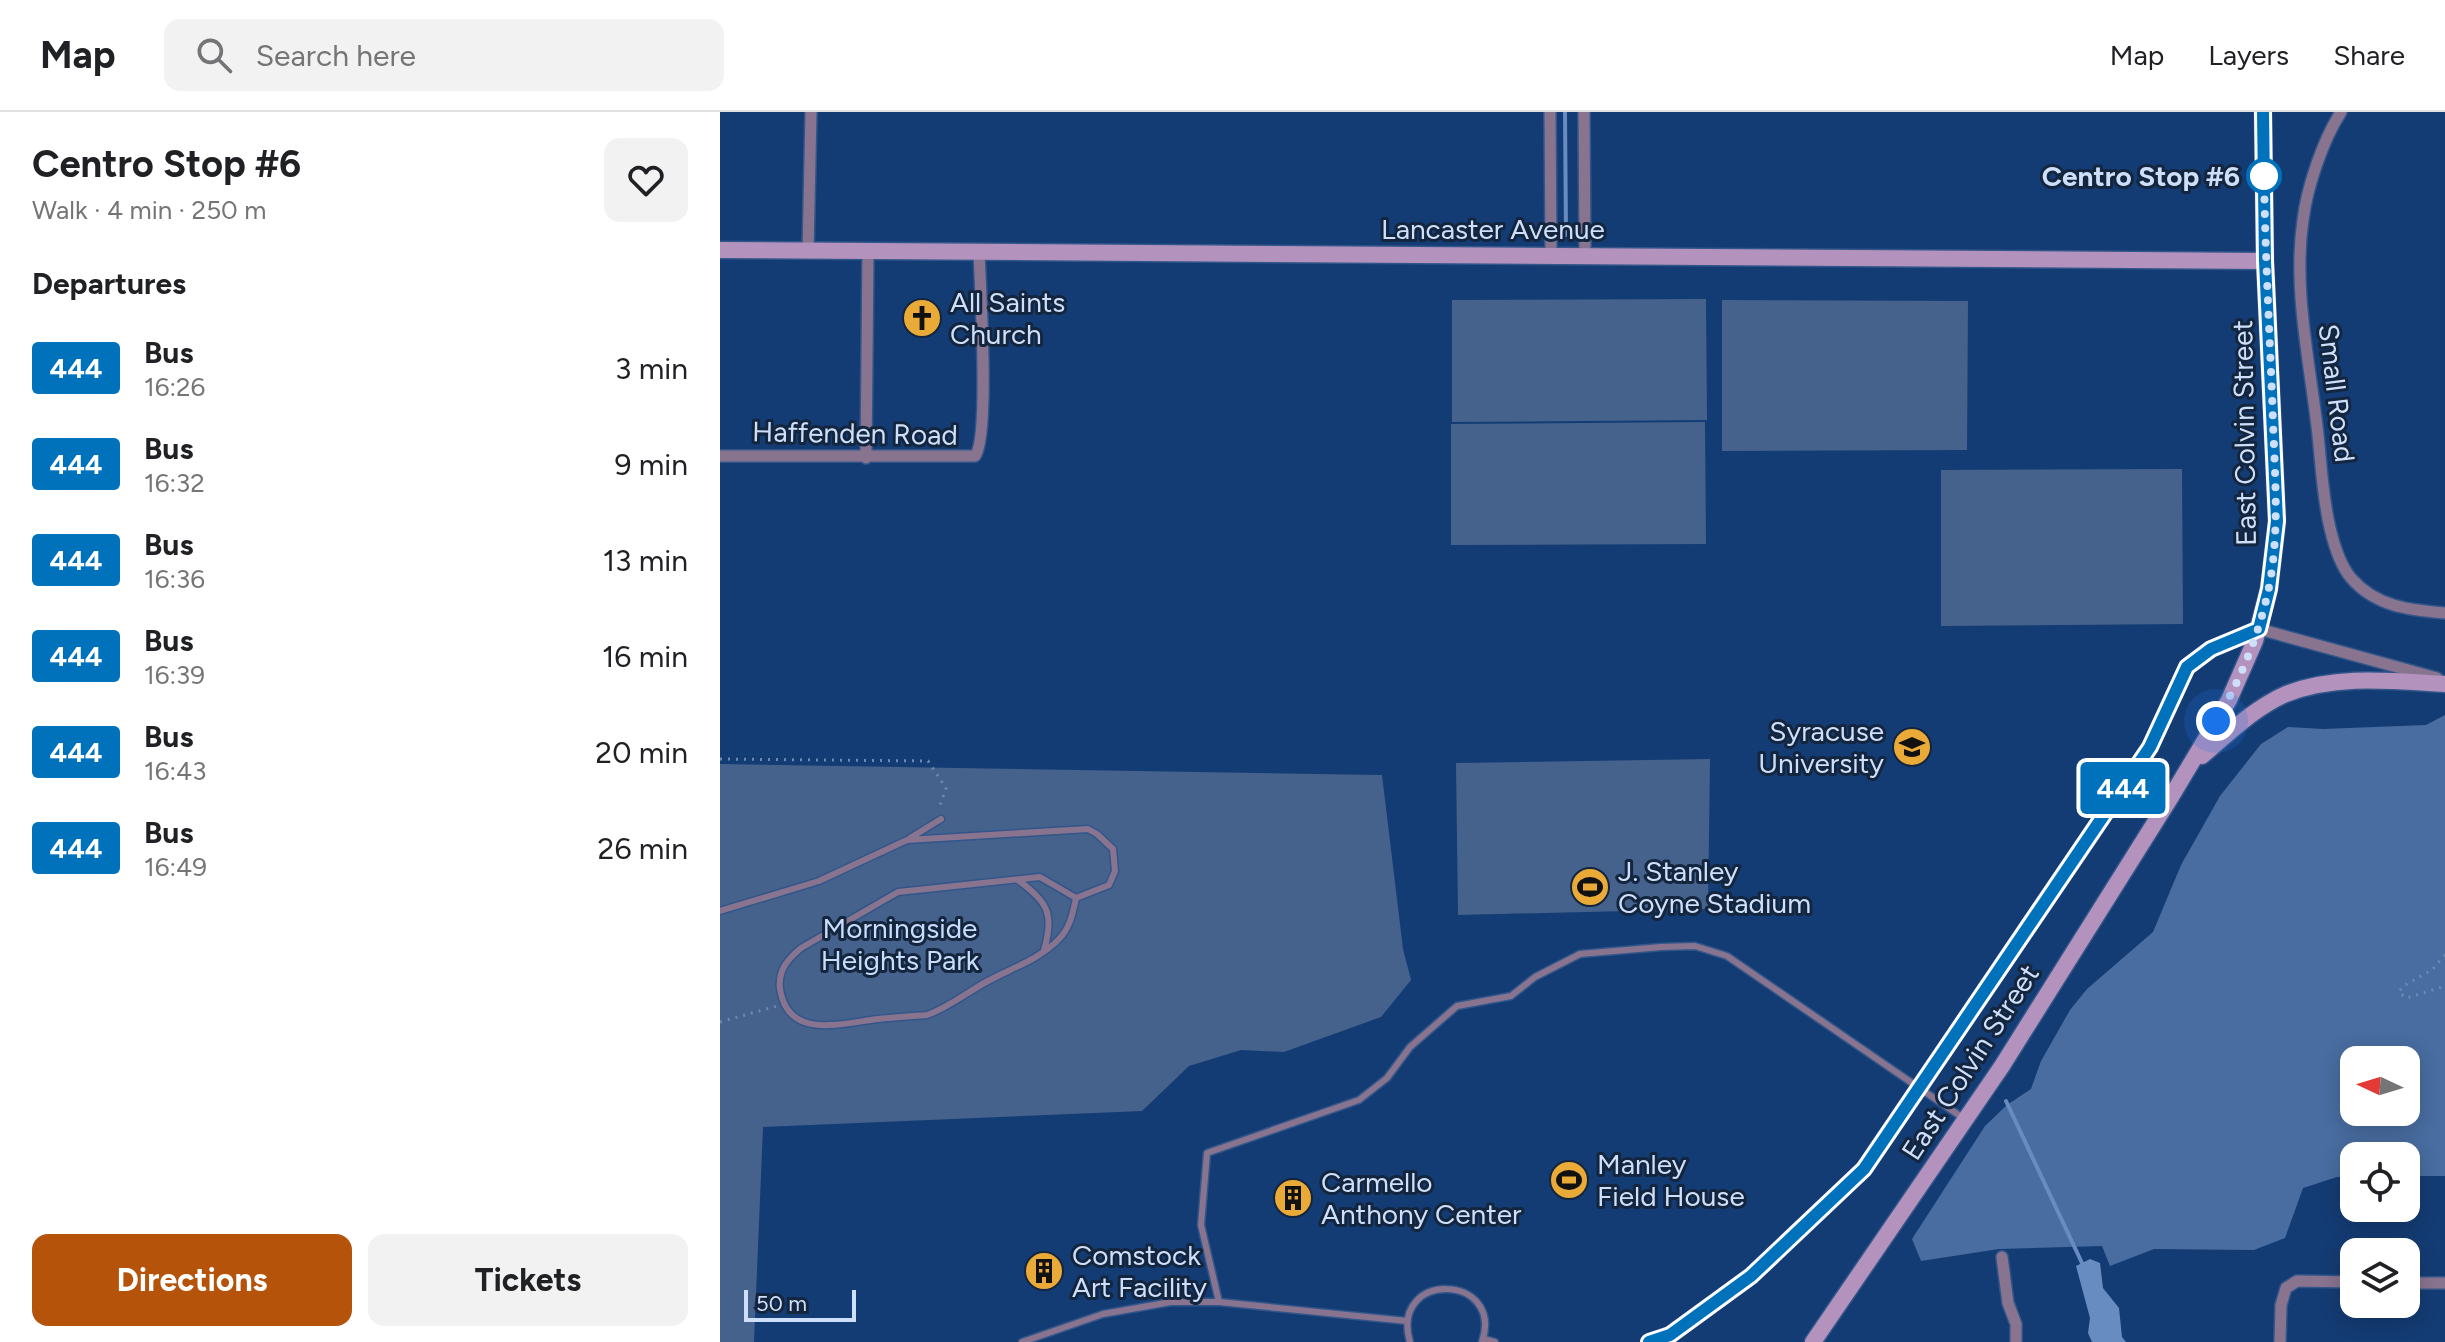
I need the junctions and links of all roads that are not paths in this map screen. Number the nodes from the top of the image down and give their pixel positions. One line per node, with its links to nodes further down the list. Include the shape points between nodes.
1 (811, 112): 7 (street)
2 (1550, 112): 10 (street)
3 (1584, 112): 11 (street)
4 (2263, 112): 12 (street, East Colvin Street)
5 (2341, 112): 15 (street, Small Road, via 2311,181 2300,257 2330,526 2341,562 2376,599 2395,607)
6 (720, 250): 7 (street, Lancaster Avenue)
7 (808, 251): 8 (street, Lancaster Avenue)
8 (868, 251): 9 (street, Lancaster Avenue); 14 (street)
9 (979, 251): 10 (street, Lancaster Avenue); 14 (street, Haffenden Road, via 980,451 972,458)
10 (1551, 255): 11 (street, Lancaster Avenue)
11 (1585, 255): 12 (street, Lancaster Avenue)
12 (2265, 261): 16 (street, East Colvin Street, via 2277,521)
13 (720, 456): 14 (street, Haffenden Road)
14 (866, 458)
15 (2445, 613)
16 (2259, 629): 17 (street); 18 (street, East Colvin Street, via 2229,700); 25 (lane, via 2211,649 2187,667 2150,747)
17 (2445, 682): 18 (street, via 2364,680 2285,695 2253,713)
18 (2191, 765): 26 (street, East Colvin Street)
19 (941, 819): 20 (lane)
20 (907, 840): 22 (lane, via 1088,829 1113,849 1115,871 1109,885); 23 (lane, via 819,881)
21 (1018, 880): 22 (lane, via 1040,877); 24 (lane, via 1047,908 1049,933); 24 (lane, via 898,892 788,959 780,978 784,1003 794,1017 816,1026 927,1015)
22 (1076, 898): 24 (lane, via 1061,937)
23 (720, 911)
24 (1042, 953)
25 (1920, 1089): 26 (lane); 31 (lane, via 1727,956 1695,946 1580,954 1511,996 1457,1006 1359,1100 1207,1153 1201,1225); 37 (lane, via 1864,1169 1762,1265 1670,1335)
26 (1965, 1119): 38 (street, East Colvin Street)
27 (2002, 1257): 39 (street)
28 (2340, 1282): 40 (street, via 2297,1281 2286,1288)
29 (2420, 1283): 30 (street)
30 (2445, 1283)
31 (1219, 1302): 32 (lane); 34 (lane, via 1155,1303 1103,1314)
32 (1407, 1321): 33 (lane, via 1430,1291 1456,1289 1476,1301 1484,1315); 35 (lane)
33 (1483, 1340): 36 (lane)
34 (1022, 1342)
35 (1410, 1342)
36 (1495, 1342)
37 (1649, 1342)
38 (1813, 1342)
39 (2016, 1342)
40 (2280, 1342)

